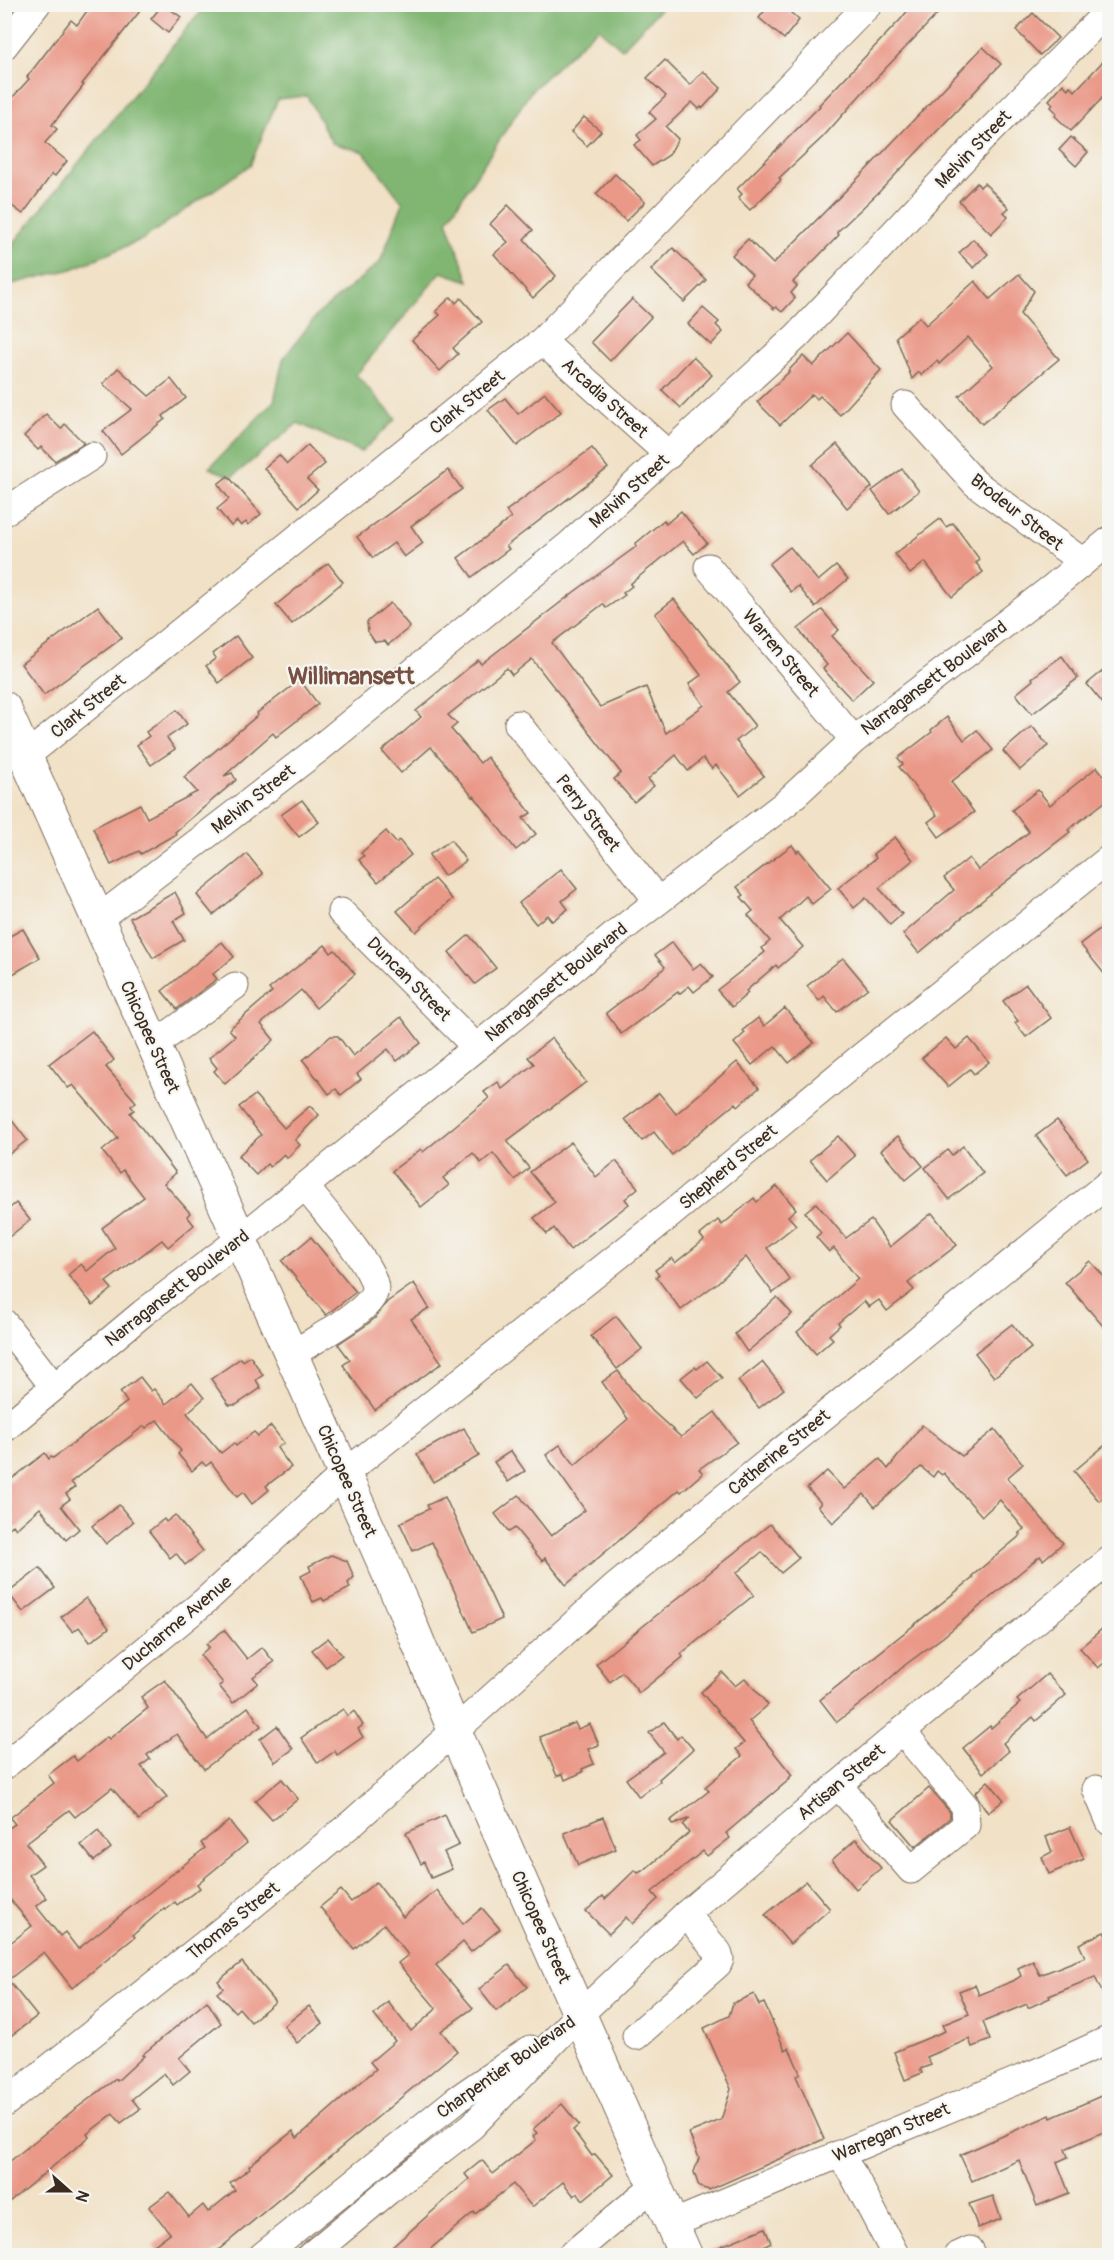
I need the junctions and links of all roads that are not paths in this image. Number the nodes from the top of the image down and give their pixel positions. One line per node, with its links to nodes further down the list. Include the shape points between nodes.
1 (37, 4): 4 (street)
2 (869, 4): 5 (street, Clark Street)
3 (1110, 9): 7 (street, Melvin Street, via 797,336)
4 (4, 46)
5 (542, 341): 7 (street, Arcadia Street); 16 (street, Clark Street)
6 (905, 405): 11 (street, Brodeur Street, via 975,483)
7 (669, 455): 20 (street, Melvin Street, via 570,544 437,654)
8 (92, 456): 9 (street)
9 (4, 512)
10 (1110, 540): 11 (street, Narragansett Boulevard)
11 (1083, 562): 15 (street, Narragansett Boulevard)
12 (708, 567): 15 (street, Warren Street)
13 (4, 708): 16 (main road, Chicopee Street)
14 (518, 724): 18 (street, Perry Street)
15 (854, 740): 18 (street, Narragansett Boulevard, via 786,803)
16 (26, 756): 20 (main road, Chicopee Street)
17 (1110, 858): 31 (street, Shepherd Street)
18 (658, 901): 23 (street, Narragansett Boulevard)
19 (341, 912): 23 (street, Duncan Street)
20 (98, 919): 22 (main road, Chicopee Street)
21 (235, 986): 22 (street)
22 (154, 1045): 26 (main road, Chicopee Street)
23 (476, 1047): 25 (street, Narragansett Boulevard)
24 (1110, 1182): 34 (street, Catherine Street, via 614,1588)
25 (305, 1186): 26 (street, Narragansett Boulevard); 28 (street, via 358,1255 375,1287 368,1303 352,1316)
26 (240, 1239): 28 (main road, Chicopee Street); 29 (street, Narragansett Boulevard, via 142,1313)
27 (4, 1323): 29 (street)
28 (291, 1354): 31 (main road, Chicopee Street)
29 (54, 1387): 30 (street, Narragansett Boulevard)
30 (4, 1429)
31 (344, 1474): 34 (main road, Chicopee Street); 35 (street, Ducharme Avenue, via 205,1601)
32 (1110, 1560): 33 (street, Artisan Street)
33 (902, 1731): 36 (street, Artisan Street); 36 (street, via 965,1806 966,1824 911,1870)
34 (455, 1732): 40 (main road, Chicopee Street); 43 (street, Thomas Street, via 234,1921)
35 (4, 1766)
36 (838, 1785): 39 (street, Artisan Street)
37 (1096, 1789): 38 (street)
38 (1110, 1822)
39 (686, 1914): 40 (street, Artisan Street); 41 (street, via 718,1952 718,1964)
40 (580, 2014): 45 (street, Charpentier Boulevard, via 456,2100); 46 (main road, Chicopee Street); 47 (street, Charpentier Boulevard, via 472,2126)
41 (636, 2036)
42 (1110, 2039): 44 (street, Warregan Street)
43 (4, 2104)
44 (839, 2154): 48 (street, Warregan Street); 53 (street)
45 (378, 2161): 47 (street); 49 (street, Charpentier Boulevard)
46 (655, 2185): 48 (main road, Chicopee Street); 51 (street)
47 (395, 2186): 50 (street, Charpentier Boulevard)
48 (672, 2224): 52 (main road, Chicopee Street)
49 (262, 2256)
50 (310, 2256)
51 (570, 2256)
52 (686, 2256)
53 (896, 2256)
54 (957, 2256): 55 (street, via 970,2250)
55 (973, 2256)

